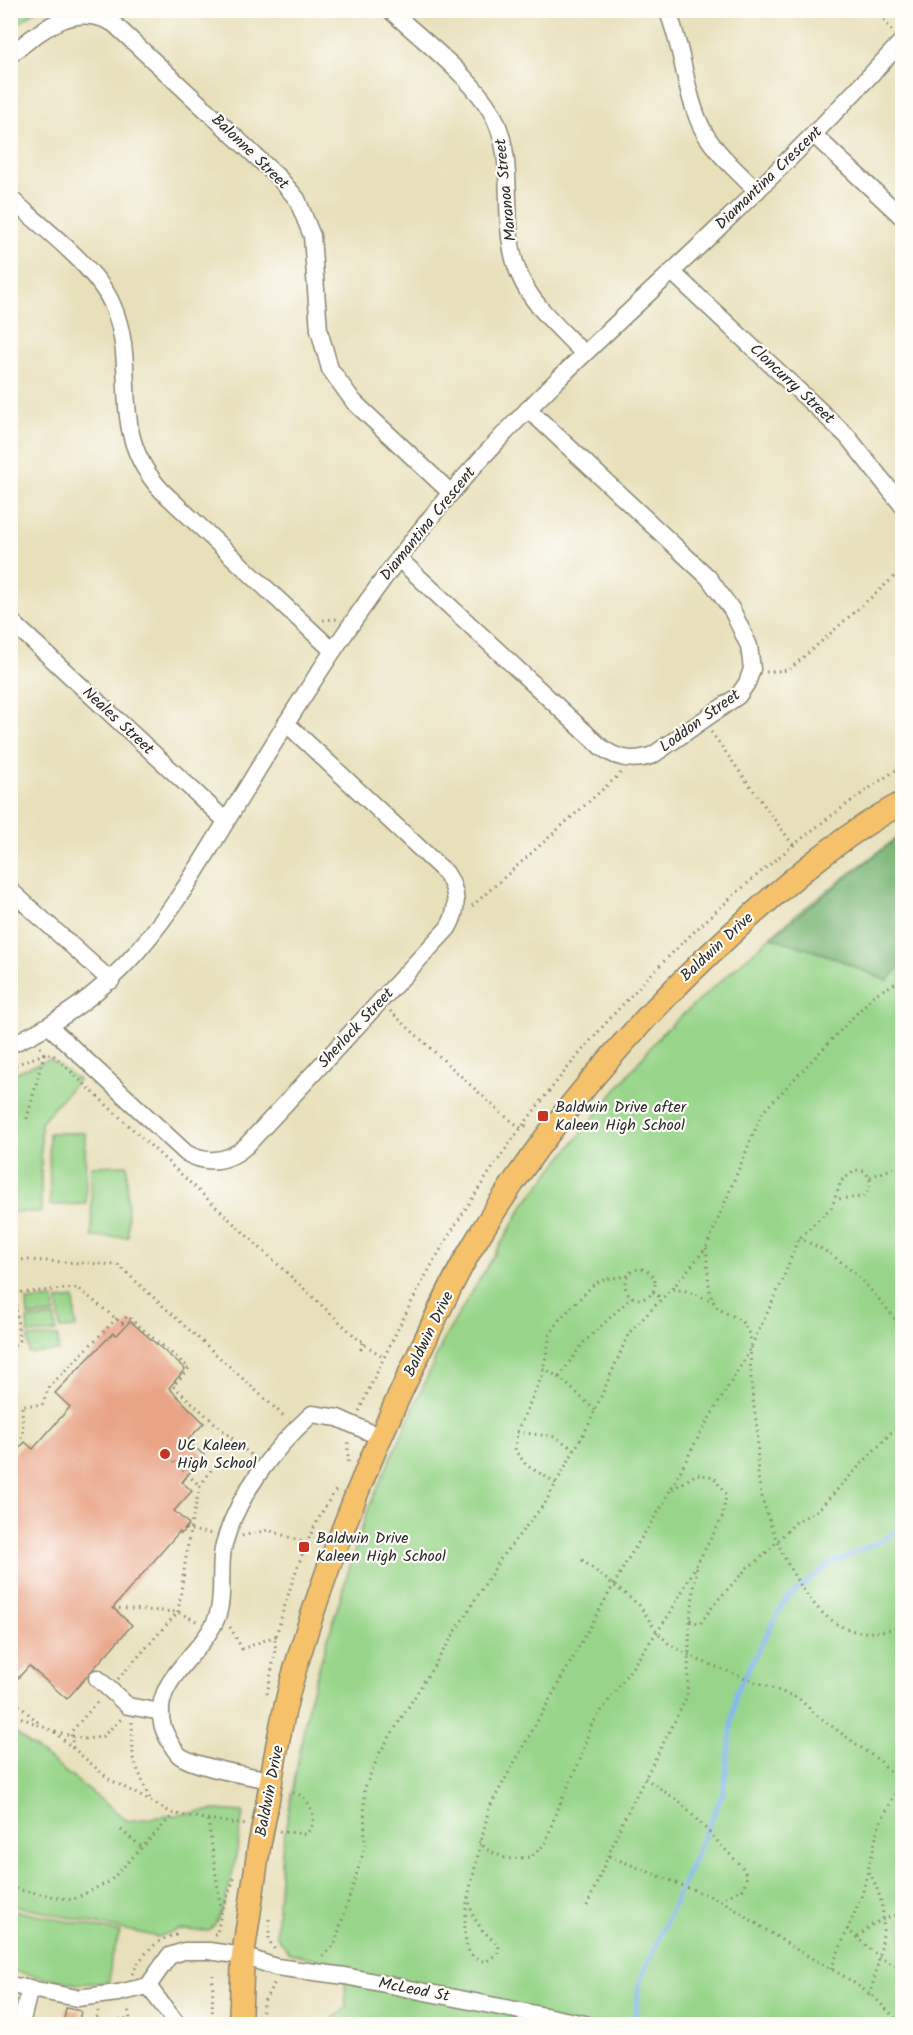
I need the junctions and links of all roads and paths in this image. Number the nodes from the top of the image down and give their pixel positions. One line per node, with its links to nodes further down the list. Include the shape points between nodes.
1 (390, 10): 12 (street, Maranoa Street, via 489,107 504,144 511,240 520,276 532,297)
2 (667, 10): 8 (street, via 694,107 705,132)
3 (877, 10): 4 (path)
4 (890, 29)
5 (903, 41): 7 (street, Diamantina Crescent)
6 (10, 55): 14 (street, Balonne Street, via 65,14 79,11 101,15 279,178 303,210 312,236 321,344 333,375 354,402)
7 (814, 135): 8 (street, Diamantina Crescent); 10 (street)
8 (757, 191): 11 (street, Diamantina Crescent)
9 (10, 198): 19 (street, via 88,269 112,302 120,328 129,433 144,470)
10 (903, 217)
11 (672, 272): 12 (street, Diamantina Crescent); 15 (street, Cloncurry Street, via 847,436)
12 (584, 354): 13 (street, Diamantina Crescent)
13 (528, 409): 14 (street, Diamantina Crescent); 20 (street, via 708,578 741,627 752,653)
14 (451, 493): 16 (street, Diamantina Crescent)
15 (903, 505)
16 (398, 558): 19 (street, Diamantina Crescent); 23 (street, via 601,747)
17 (903, 570): 20 (path, via 789,670 764,672)
18 (10, 620): 25 (street, Neales Street)
19 (332, 650): 22 (street, Diamantina Crescent)
20 (752, 664): 21 (street, Loddon Street, via 743,690)
21 (703, 721): 23 (street, Loddon Street, via 654,755); 26 (path)
22 (286, 723): 25 (street, Diamantina Crescent); 28 (street, via 441,868 453,886)
23 (630, 759): 28 (path, via 626,769 474,905 464,910)
24 (903, 803): 38 (main road, Baldwin Drive, via 845,839 779,890 678,983)
25 (226, 821): 30 (street, Diamantina Crescent, via 162,924)
26 (793, 845)
27 (10, 890): 30 (street)
28 (455, 908): 31 (street, Sherlock Street, via 452,922 443,934)
29 (903, 980): 43 (path, via 875,994 762,1113)
30 (111, 981): 32 (street, Diamantina Crescent)
31 (381, 1001): 32 (street, Sherlock Street, via 246,1146 233,1156 218,1160 194,1157 180,1148); 38 (path, via 501,1113)
32 (49, 1026): 33 (street, Diamantina Crescent)
33 (33, 1035): 34 (street, Diamantina Crescent); 35 (path)
34 (10, 1045)
35 (44, 1054): 36 (path); 37 (path); 55 (path, via 52,1054 360,1341 364,1340 361,1348 365,1346)
36 (10, 1067)
37 (26, 1122)
38 (546, 1139): 62 (main road, Baldwin Drive, via 473,1246)
39 (903, 1165): 40 (path)
40 (870, 1177): 41 (path, via 871,1184 863,1197); 41 (path, via 856,1170 847,1175)
41 (836, 1199): 42 (path)
42 (798, 1239): 52 (path, via 829,1253 878,1297); 53 (path, via 781,1284)
43 (706, 1248): 46 (path); 50 (path)
44 (10, 1259): 60 (path, via 118,1264)
45 (628, 1276): 47 (path, via 636,1270 651,1273 655,1282); 48 (path, via 625,1285); 56 (path, via 604,1279 577,1300 550,1335)
46 (671, 1290): 49 (path); 50 (path, via 686,1291)
47 (653, 1292): 48 (path, via 641,1299); 49 (path)
48 (632, 1297): 57 (path, via 584,1342)
49 (662, 1299): 58 (path, via 629,1333)
50 (714, 1302): 53 (path, via 721,1311 743,1322)
51 (117, 1318): 54 (path, via 78,1288 15,1293 20,1340); 63 (path, via 124,1324 128,1316 189,1368 174,1386); 65 (path, via 49,1387 42,1405 22,1406 23,1436)
52 (903, 1328)
53 (751, 1342): 70 (path); 74 (path, via 749,1388 759,1448 759,1483)
54 (10, 1347)
55 (384, 1357)
56 (543, 1368): 57 (path); 61 (path)
57 (559, 1377): 58 (path)
58 (595, 1410): 64 (path)
59 (903, 1421): 74 (path, via 818,1510 796,1522)
60 (297, 1428): 62 (street, via 312,1414 338,1418); 67 (street, via 283,1439)
61 (517, 1432): 64 (path, via 556,1437); 68 (path, via 518,1457)
62 (380, 1437): 100 (main road, Baldwin Drive, via 326,1573 295,1668)
63 (232, 1439): 67 (path); 69 (path)
64 (575, 1450): 68 (path)
65 (10, 1452)
66 (174, 1462): 69 (path)
67 (264, 1467): 73 (street, via 246,1494)
68 (556, 1483): 131 (path, via 503,1555 379,1754 364,1790 365,1847 335,1943)
69 (200, 1486): 72 (path)
70 (670, 1491): 77 (path, via 697,1474 714,1478 724,1489 722,1518); 78 (path)
71 (185, 1529): 72 (path)
72 (190, 1530): 73 (path); 80 (path)
73 (227, 1537): 75 (path, via 268,1530); 93 (street, via 217,1617 166,1686)
74 (778, 1539): 81 (path, via 732,1584 700,1624); 86 (path, via 807,1597 822,1614 844,1628 864,1633)
75 (306, 1543)
76 (582, 1560): 78 (path)
77 (697, 1563): 81 (path); 87 (path)
78 (614, 1586): 87 (path, via 646,1613); 108 (path, via 507,1773 489,1808)
79 (113, 1608): 80 (path)
80 (178, 1612): 83 (path); 90 (path)
81 (690, 1620): 89 (path)
82 (903, 1620): 86 (path)
83 (202, 1623)
84 (903, 1627): 86 (path)
85 (224, 1628): 88 (path, via 231,1628 242,1649)
86 (896, 1628)
87 (657, 1632): 89 (path); 108 (path, via 590,1727 545,1844 531,1857 507,1859)
88 (276, 1636)
89 (688, 1655): 99 (path, via 687,1696); 101 (path, via 798,1698)
90 (103, 1683): 92 (street); 97 (path, via 71,1732)
91 (10, 1697): 95 (path)
92 (134, 1709): 93 (street); 97 (path, via 102,1737); 103 (path, via 133,1758)
93 (161, 1712): 100 (street, via 162,1725 180,1755 216,1769)
94 (10, 1713): 95 (path)
95 (44, 1728): 96 (path)
96 (53, 1731): 97 (path); 98 (path)
97 (72, 1737): 98 (path)
98 (73, 1749): 103 (path, via 109,1779)
99 (645, 1778): 111 (path); 117 (path, via 681,1803 742,1867 747,1876 743,1889)
100 (271, 1780): 106 (main road, Baldwin Drive)
101 (902, 1783): 113 (path, via 879,1825)
102 (287, 1800): 106 (path, via 288,1792 307,1800 313,1814 309,1831 304,1834)
103 (152, 1804): 104 (path)
104 (174, 1814): 105 (path); 109 (path)
105 (208, 1820): 106 (path); 120 (path)
106 (264, 1828): 126 (main road, Baldwin Drive)
107 (121, 1830): 109 (path)
108 (479, 1841): 116 (path)
109 (144, 1848): 114 (path, via 110,1881 72,1900)
110 (903, 1848): 115 (path, via 897,1864)
111 (609, 1856): 117 (path); 118 (path)
112 (238, 1866): 120 (path)
113 (868, 1872): 122 (path, via 878,1888); 123 (path)
114 (10, 1888)
115 (903, 1894)
116 (468, 1897): 116 (path, via 465,1942 477,1959 487,1961 498,1953 499,1946 473,1916)
117 (719, 1900): 129 (path)
118 (587, 1906)
119 (903, 1912): 122 (path)
120 (221, 1913): 124 (path)
121 (269, 1915): 128 (path, via 269,1940 278,1952)
122 (884, 1919): 125 (path); 127 (path)
123 (847, 1929): 125 (path); 129 (path)
124 (218, 1934)
125 (857, 1938): 127 (path)
126 (243, 1956): 128 (street, McLeod St); 134 (street, McLeod St, via 184,1951 169,1956); 146 (main road, Baldwin Drive)
127 (879, 1957): 130 (path); 136 (path)
128 (276, 1967): 131 (street, McLeod St); 147 (path, via 274,1984 263,2003)
129 (831, 1969): 136 (path)
130 (903, 1969)
131 (310, 1971): 148 (street, McLeod St)
132 (213, 1976): 145 (path)
133 (10, 1984): 135 (street)
134 (148, 1986): 135 (street, via 77,1998); 144 (street)
135 (30, 1988): 142 (street)
136 (870, 1995): 149 (path)
137 (99, 2003): 143 (path)
138 (123, 2008): 140 (path, via 129,2008 130,2019)
139 (112, 2016): 140 (path)
140 (110, 2020): 141 (path)
141 (101, 2022)
142 (21, 2025)
143 (96, 2025)
144 (177, 2025)
145 (212, 2025)
146 (240, 2025)
147 (261, 2025)
148 (585, 2025)
149 (902, 2025)

